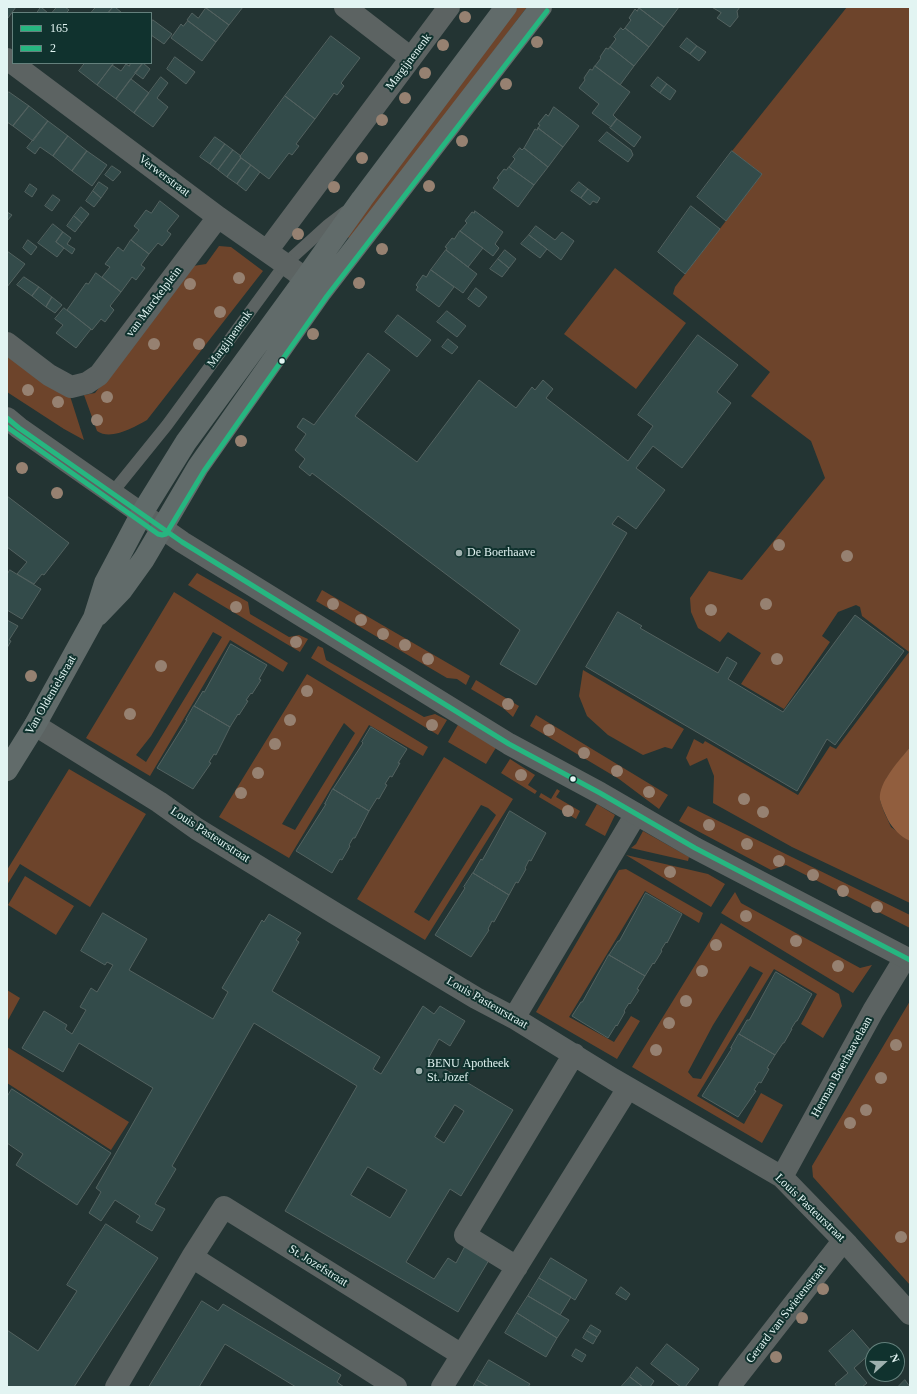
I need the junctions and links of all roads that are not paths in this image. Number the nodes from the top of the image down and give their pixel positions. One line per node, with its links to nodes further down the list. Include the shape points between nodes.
1 (345, 7): 5 (street)
2 (449, 7): 5 (street, Margijnenenk)
3 (506, 7): 7 (main road, Margijnenenk)
4 (541, 7): 11 (main road, Margijnenenk)
5 (411, 58): 9 (street, Margijnenenk)
6 (15, 64): 8 (street, Verwerstraat)
7 (362, 199): 10 (lane, Margijnenenk, via 328,225); 11 (main road, Margijnenenk)
8 (218, 217): 9 (street, Verwerstraat); 12 (street, van Marckelplein, via 99,375 87,383 71,387 49,375)
9 (267, 251): 10 (street, Verwerstraat)
10 (286, 264): 11 (street, Verwerstraat); 14 (lane, Margijnenenk, via 167,425)
11 (313, 286): 15 (main road, Margijnenenk, via 186,442); 16 (main road, Margijnenenk)
12 (7, 343)
13 (7, 418): 14 (street, Herman Boerhaavelaan)
14 (112, 493): 15 (street, Herman Boerhaavelaan)
15 (142, 513): 16 (street, Herman Boerhaavelaan); 17 (main road, Van Oldenielstraat, via 105,583)
16 (162, 528): 17 (main road, Van Oldenielstraat, via 121,591); 20 (street, Herman Boerhaavelaan, via 509,744)
17 (94, 618): 18 (main road, Van Oldenielstraat)
18 (35, 725): 19 (main road, Van Oldenielstraat); 22 (street, Louis Pasteurstraat, via 159,802 197,829)
19 (7, 770)
20 (636, 814): 21 (street, Herman Boerhaavelaan, via 694,848); 22 (street)
21 (908, 959): 25 (street, Herman Boerhaavelaan, via 873,1011)
22 (514, 1018): 23 (street, Louis Pasteurstraat)
23 (574, 1054): 24 (street, Louis Pasteurstraat); 28 (street, via 465,1234)
24 (628, 1088): 25 (street, Louis Pasteurstraat); 28 (street)
25 (782, 1177): 26 (street, Louis Pasteurstraat)
26 (843, 1241): 29 (street, Louis Pasteurstraat); 34 (street, Gerard van Swietenstraat)
27 (192, 1257): 30 (street, St. Jozefstraat, via 224,1208); 31 (street, St. Jozefstraat); 32 (street)
28 (517, 1267): 30 (street)
29 (910, 1314)
30 (462, 1355): 33 (street)
31 (116, 1387)
32 (396, 1387)
33 (442, 1387)
34 (729, 1387)

